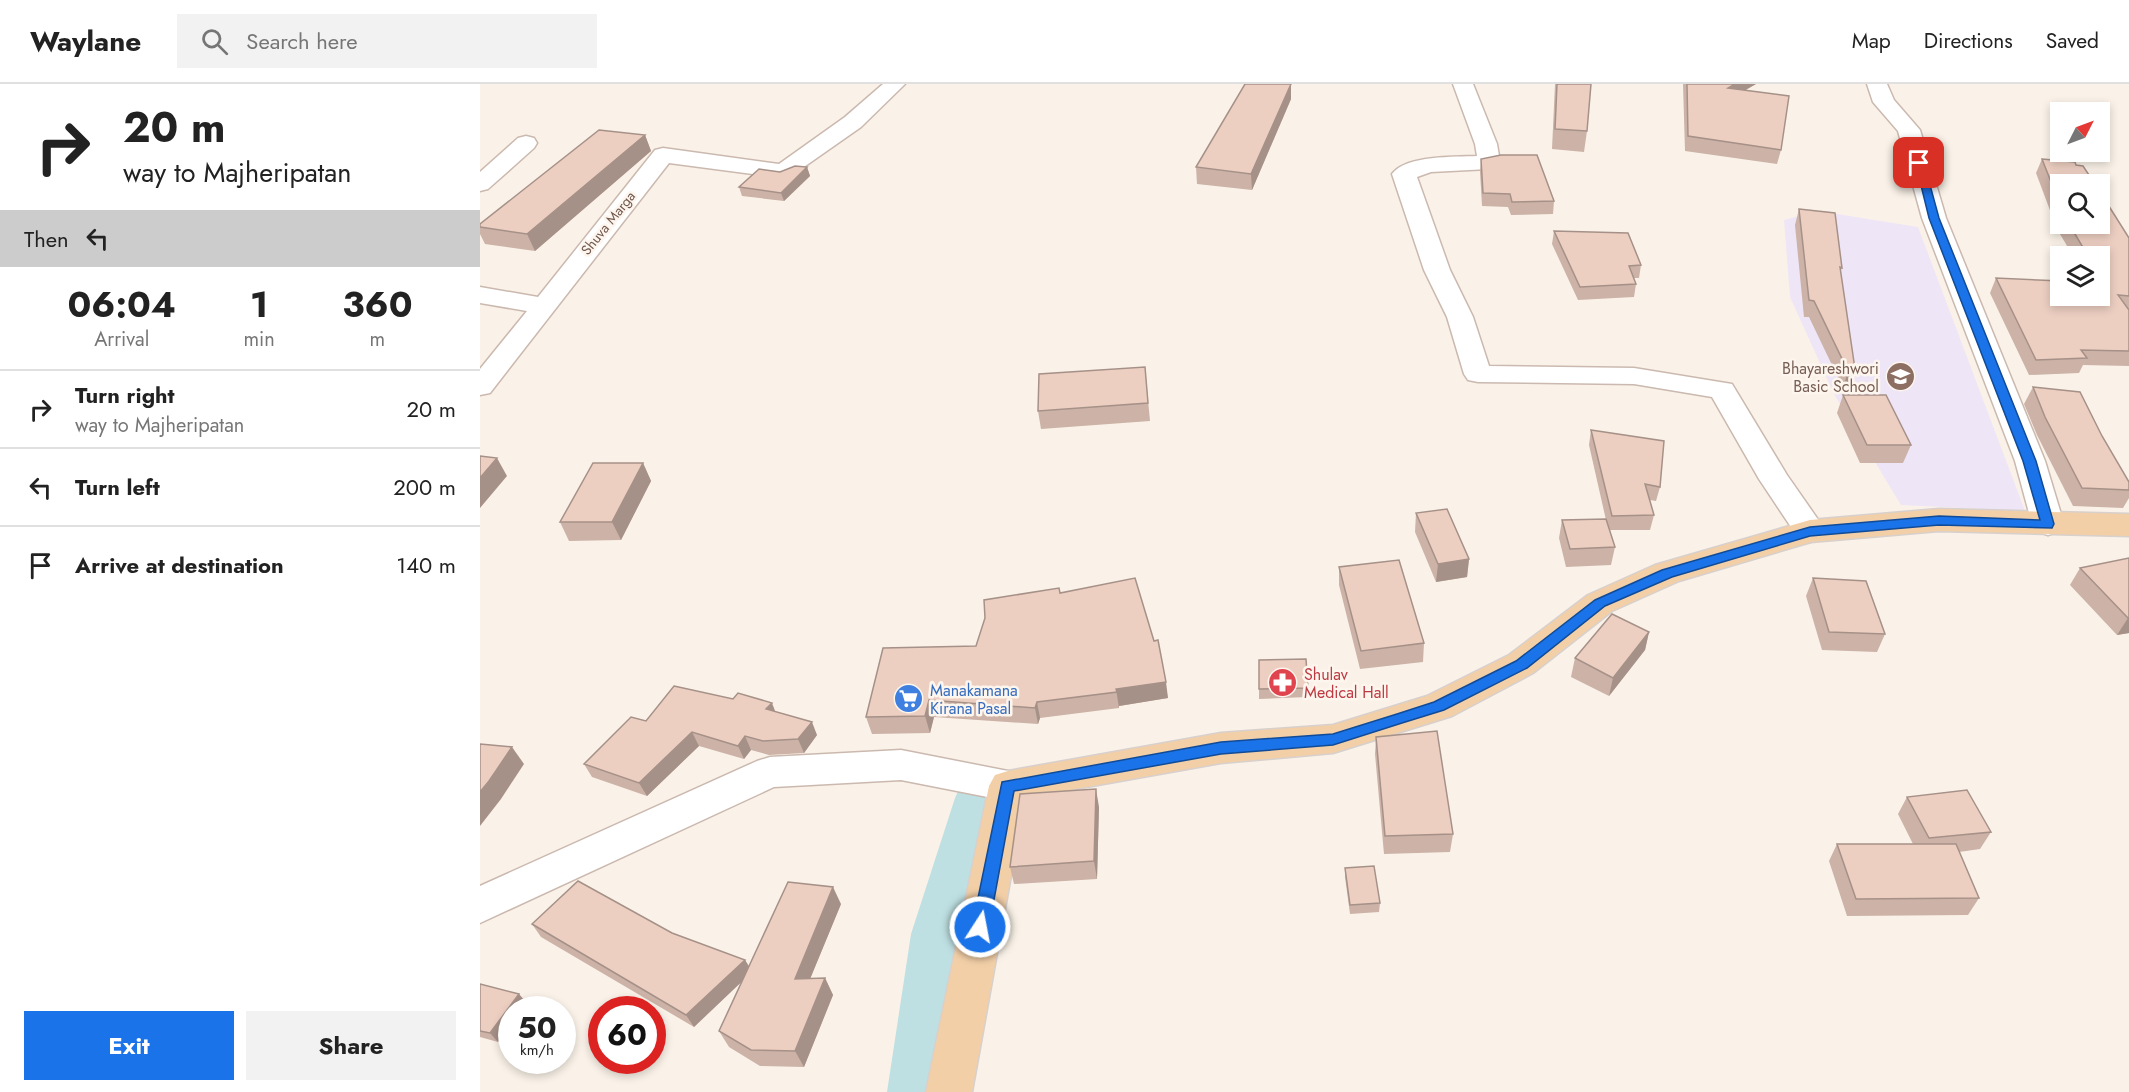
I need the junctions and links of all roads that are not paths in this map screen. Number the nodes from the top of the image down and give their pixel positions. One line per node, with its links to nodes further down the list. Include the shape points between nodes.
1 (895, 84): 7 (street, Shuva Marga, via 853,122 783,171 663,155)
2 (1463, 84): 11 (street, via 1490,162 1428,165 1404,174 1478,374 1634,376 1722,390 1774,479)
3 (1877, 84): 9 (street, via 1884,102 1909,130 1934,218 2030,461)
4 (526, 143): 5 (street)
5 (480, 184)
6 (480, 295): 7 (street)
7 (545, 306): 8 (street, Shuva Marga)
8 (480, 387)
9 (2048, 524): 10 (main road); 11 (main road, via 1939,520)
10 (2129, 525)
11 (1810, 531): 12 (main road, via 1657,578 1600,603 1521,664 1439,706 1333,740 1221,748)
12 (1008, 786): 13 (street, via 901,765 770,771); 14 (main road)
13 (480, 905)
14 (949, 1092)

